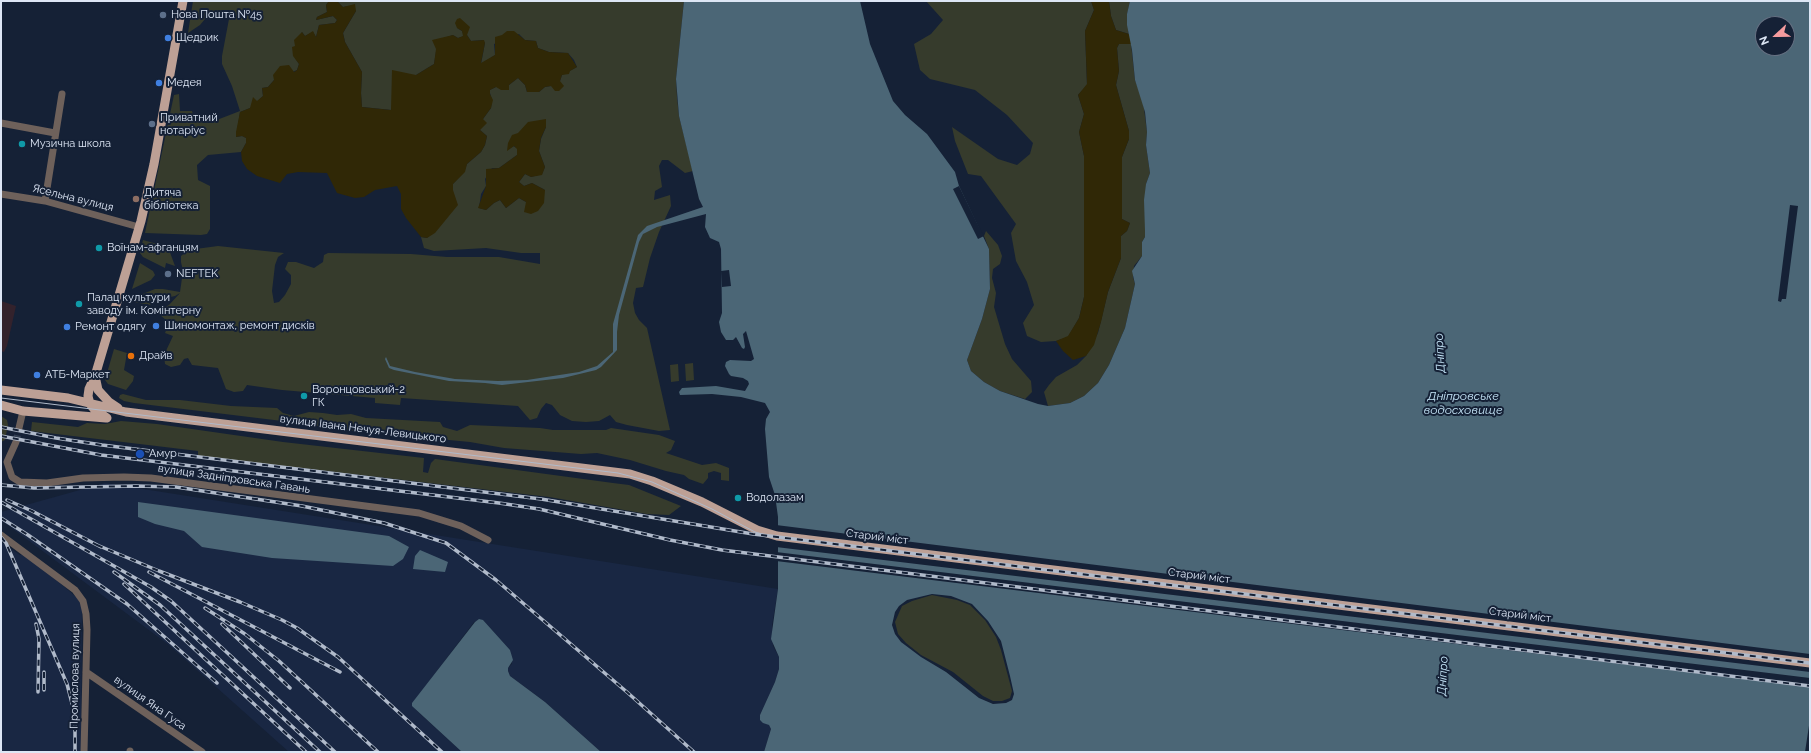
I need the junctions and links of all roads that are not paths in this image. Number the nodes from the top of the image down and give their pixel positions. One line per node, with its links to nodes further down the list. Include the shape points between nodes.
1 (183, 1): 7 (main road, via 154,164)
2 (62, 94): 4 (street)
3 (1, 123): 4 (street)
4 (56, 133): 6 (street)
5 (1, 194): 6 (street, Ясельна вулиця)
6 (45, 201): 7 (street, Ясельна вулиця)
7 (139, 227): 8 (main road)
8 (95, 379): 9 (main road); 12 (main road, via 94,395); 15 (main road, via 102,396)
9 (89, 389): 11 (main road, via 78,396); 12 (main road)
10 (1, 390): 11 (main road, вулиця Івана Нечуя-Левицького)
11 (68, 398): 12 (main road, вулиця Івана Нечуя-Левицького)
12 (90, 404): 15 (main road, вулиця Івана Нечуя-Левицького); 16 (main road); 17 (main road, via 94,410)
13 (1, 405): 14 (main road, вулиця Івана Нечуя-Левицького)
14 (22, 411): 16 (main road, вулиця Івана Нечуя-Левицького); 18 (street)
15 (126, 412): 17 (main road, вулиця Івана Нечуя-Левицького); 20 (main road, вулиця Івана Нечуя-Левицького)
16 (70, 415): 17 (main road, вулиця Івана Нечуя-Левицького)
17 (107, 418)
18 (19, 428)
19 (16, 442): 22 (street, вулиця Задніпровська Гавань, via 7,462 12,477 20,482 151,478 418,513 461,526)
20 (596, 469): 23 (main road, Старий міст, via 630,474 652,481 702,502 757,530 777,536)
21 (1, 535): 24 (street, Промислова вулиця, via 75,590 83,601 86,614)
22 (488, 540)
23 (1810, 663)
24 (86, 672): 25 (street, Промислова вулиця); 26 (street, вулиця Яна Гуса)
25 (84, 752)
26 (202, 752)

